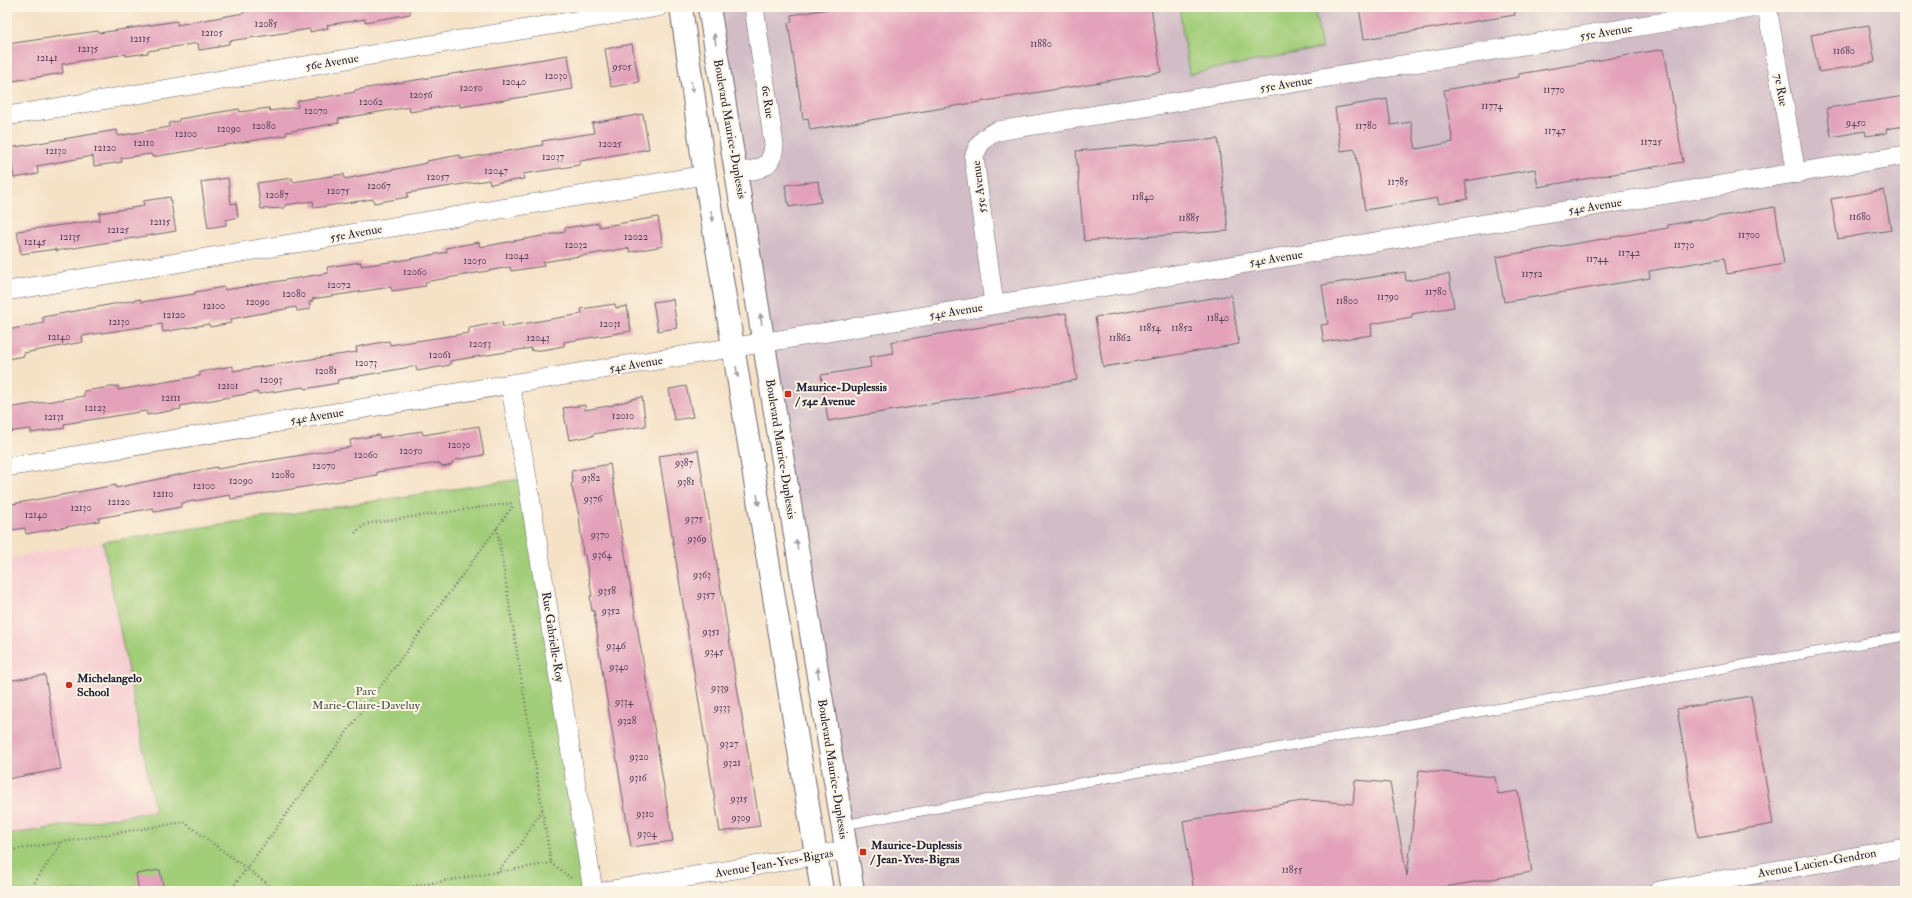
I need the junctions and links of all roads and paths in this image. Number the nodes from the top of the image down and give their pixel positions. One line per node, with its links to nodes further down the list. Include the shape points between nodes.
1 (658, 7): 7 (street, 56e Avenue)
2 (681, 7): 11 (street, one-way to 11)
3 (709, 7): 9 (street, Boulevard Maurice-Duplessis, one-way to 3)
4 (754, 7): 9 (street, 6e Rue, via 774,153 767,165 761,169)
5 (1757, 7): 13 (street, 55e Avenue, via 989,134 981,141 974,158)
6 (1767, 7): 10 (street, 7e Rue)
7 (7, 116)
8 (1905, 156): 10 (street, 54e Avenue)
9 (737, 173): 14 (street, Boulevard Maurice-Duplessis, one-way to 9)
10 (1796, 174): 13 (street, 54e Avenue)
11 (705, 175): 12 (street, 55e Avenue); 15 (street, one-way to 15)
12 (7, 291)
13 (994, 304): 14 (street, 54e Avenue)
14 (764, 342): 15 (street, 54e Avenue); 22 (street, Boulevard Maurice-Duplessis, one-way to 14)
15 (733, 347): 16 (street, 54e Avenue); 27 (street, one-way to 27)
16 (510, 384): 17 (street, 54e Avenue); 31 (street, Rue Gabrielle-Roy, via 528,478)
17 (7, 467)
18 (497, 528): 19 (path, via 516,502 370,523); 21 (path); 29 (path)
19 (355, 533)
20 (1905, 636): 22 (lane)
21 (542, 810): 28 (path); 30 (path, via 521,844)
22 (843, 825): 25 (street, Boulevard Maurice-Duplessis)
23 (62, 842): 26 (path); 29 (path, via 184,822); 32 (path)
24 (1905, 848): 39 (street, Avenue Lucien-Gendron)
25 (847, 850): 27 (street, Avenue Jean-Yves-Bigras); 38 (street, Boulevard Maurice-Duplessis)
26 (7, 851)
27 (817, 856): 36 (street, Avenue Jean-Yves-Bigras); 37 (street)
28 (551, 863): 30 (path); 31 (path)
29 (247, 868): 33 (path); 34 (path)
30 (497, 872): 35 (path)
31 (585, 886)
32 (29, 891)
33 (230, 891)
34 (277, 891)
35 (386, 891)
36 (606, 891)
37 (822, 891)
38 (853, 891)
39 (1658, 891)

